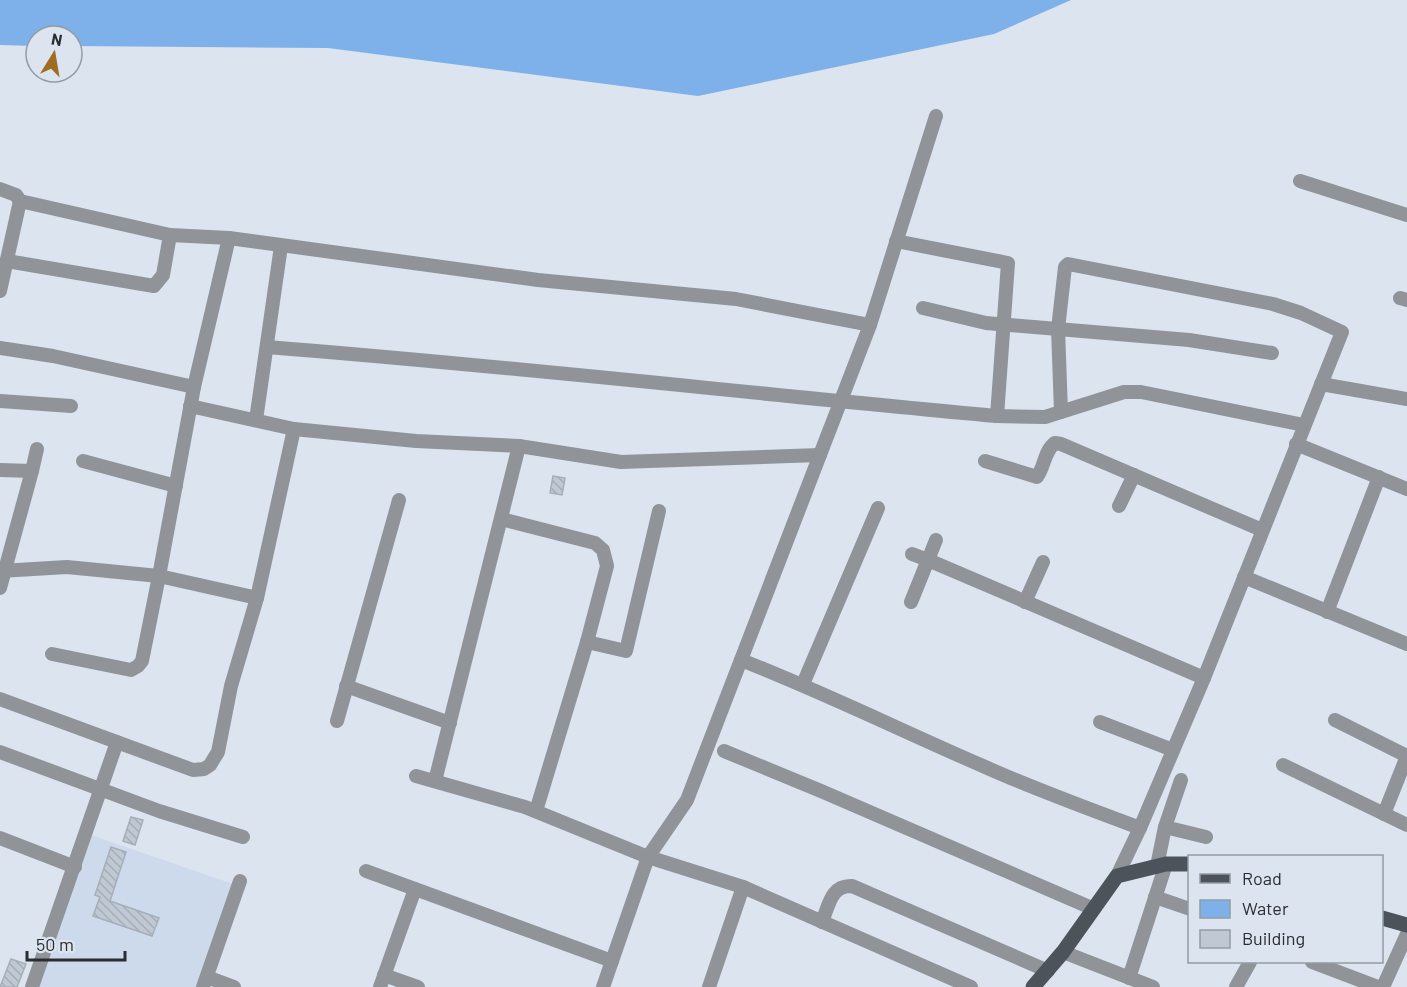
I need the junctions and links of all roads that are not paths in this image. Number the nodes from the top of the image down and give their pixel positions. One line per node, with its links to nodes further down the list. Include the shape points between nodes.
1 (936, 116): 8 (street)
2 (1300, 181): 5 (street)
3 (0, 189): 4 (street, via 16,195)
4 (20, 201): 6 (street); 10 (street)
5 (1407, 215)
6 (170, 235): 7 (street); 10 (street, via 163,275 154,286)
7 (229, 238): 9 (street); 20 (street)
8 (896, 241): 13 (street); 14 (street, via 1008,263)
9 (281, 246): 13 (street, via 538,279 736,299); 16 (street)
10 (7, 261): 11 (street)
11 (0, 291)
12 (923, 308): 14 (street)
13 (870, 325): 23 (street)
14 (1004, 325): 15 (street); 27 (street)
15 (1058, 329): 18 (street, via 1190,340); 19 (street, via 1068,264 1273,304 1342,332); 26 (street)
16 (267, 347): 23 (street); 28 (street)
17 (0, 348): 20 (street)
18 (1272, 352)
19 (1322, 384): 21 (street); 29 (street)
20 (194, 387): 24 (street)
21 (1407, 399)
22 (0, 401): 25 (street)
23 (840, 402): 27 (street); 34 (street)
24 (190, 405): 28 (street); 41 (street)
25 (71, 406)
26 (1061, 412): 27 (street, via 1046,417); 29 (street, via 1124,392 1141,392)
27 (997, 416)
28 (256, 420): 30 (street)
29 (1304, 425): 31 (street)
30 (294, 429): 32 (street); 57 (street)
31 (1296, 444): 40 (street); 48 (street)
32 (519, 446): 34 (street, via 621,462); 47 (street)
33 (37, 448): 38 (street)
34 (820, 455): 64 (street)
35 (83, 461): 41 (street)
36 (985, 461): 39 (street, via 1037,477 1048,449 1055,443)
37 (0, 470): 38 (street)
38 (33, 471): 53 (street)
39 (1134, 475): 44 (street); 48 (street)
40 (1379, 477): 42 (street); 60 (street)
41 (176, 486): 54 (street)
42 (1407, 489)
43 (399, 501): 67 (street)
44 (1119, 506)
45 (878, 508): 66 (street)
46 (659, 511): 61 (street, via 626,651)
47 (501, 519): 61 (street, via 595,543 603,550 607,566); 72 (street)
48 (1262, 530): 55 (street)
49 (936, 540): 51 (street)
50 (912, 554): 51 (street)
51 (928, 560): 58 (street); 59 (street)
52 (1043, 562): 59 (street)
53 (2, 571): 54 (street, via 67,567); 56 (street)
54 (159, 576): 57 (street); 63 (street, via 138,666 131,670)
55 (1244, 577): 60 (street); 65 (street)
56 (0, 588)
57 (257, 597): 73 (street, via 231,686 218,752 210,765 193,770)
58 (911, 602)
59 (1025, 602): 65 (street)
60 (1327, 612): 62 (street)
61 (587, 642): 83 (street)
62 (1407, 645)
63 (52, 654)
64 (741, 660): 66 (street); 91 (street, via 687,800)
65 (1204, 678): 74 (street)
66 (803, 684): 87 (street, via 986,768)
67 (346, 686): 70 (street); 72 (street)
68 (0, 699): 73 (street)
69 (1335, 720): 77 (street)
70 (337, 721)
71 (1100, 722): 74 (street)
72 (450, 723): 81 (street)
73 (117, 742): 82 (street)
74 (1173, 750): 87 (street)
75 (0, 752): 82 (street)
76 (724, 752): 102 (street)
77 (1407, 756): 84 (street)
78 (1283, 765): 84 (street)
79 (416, 776): 81 (street)
80 (1181, 780): 86 (street)
81 (435, 781): 83 (street)
82 (101, 789): 88 (street); 94 (street)
83 (536, 811): 91 (street)
84 (1384, 814): 85 (street)
85 (1407, 825)
86 (1165, 827): 89 (street); 93 (street)
87 (1140, 828): 96 (street)
88 (243, 837)
89 (1206, 837)
90 (0, 838): 94 (street)
91 (648, 857): 98 (street); 108 (street)
92 (1188, 864): 93 (main road)
93 (1162, 865): 96 (main road); 100 (street)
94 (75, 867): 115 (street)
95 (366, 871): 99 (street)
96 (1117, 876): 102 (main road)
97 (240, 881): 114 (street)
98 (742, 887): 104 (street); 119 (street)
99 (415, 889): 108 (street); 113 (street)
100 (1155, 897): 101 (street); 112 (street)
101 (1188, 908)
102 (1094, 909): 107 (main road)
103 (1383, 918): 105 (main road)
104 (822, 922): 111 (street, via 836,889 852,886); 120 (street)
105 (1407, 925)
106 (1407, 934): 125 (street)
107 (1063, 952): 111 (main road); 112 (street)
108 (612, 961): 118 (street)
109 (1249, 963): 123 (street)
110 (1315, 963): 124 (street)
111 (1048, 971): 121 (main road)
112 (1129, 978): 122 (street)
113 (382, 981): 117 (street)
114 (205, 982): 116 (street)
115 (32, 987)
116 (234, 987)
117 (418, 987)
118 (603, 987)
119 (709, 987)
120 (971, 987)
121 (1033, 987)
122 (1153, 987)
123 (1236, 987)
124 (1378, 987)
125 (1383, 987)

